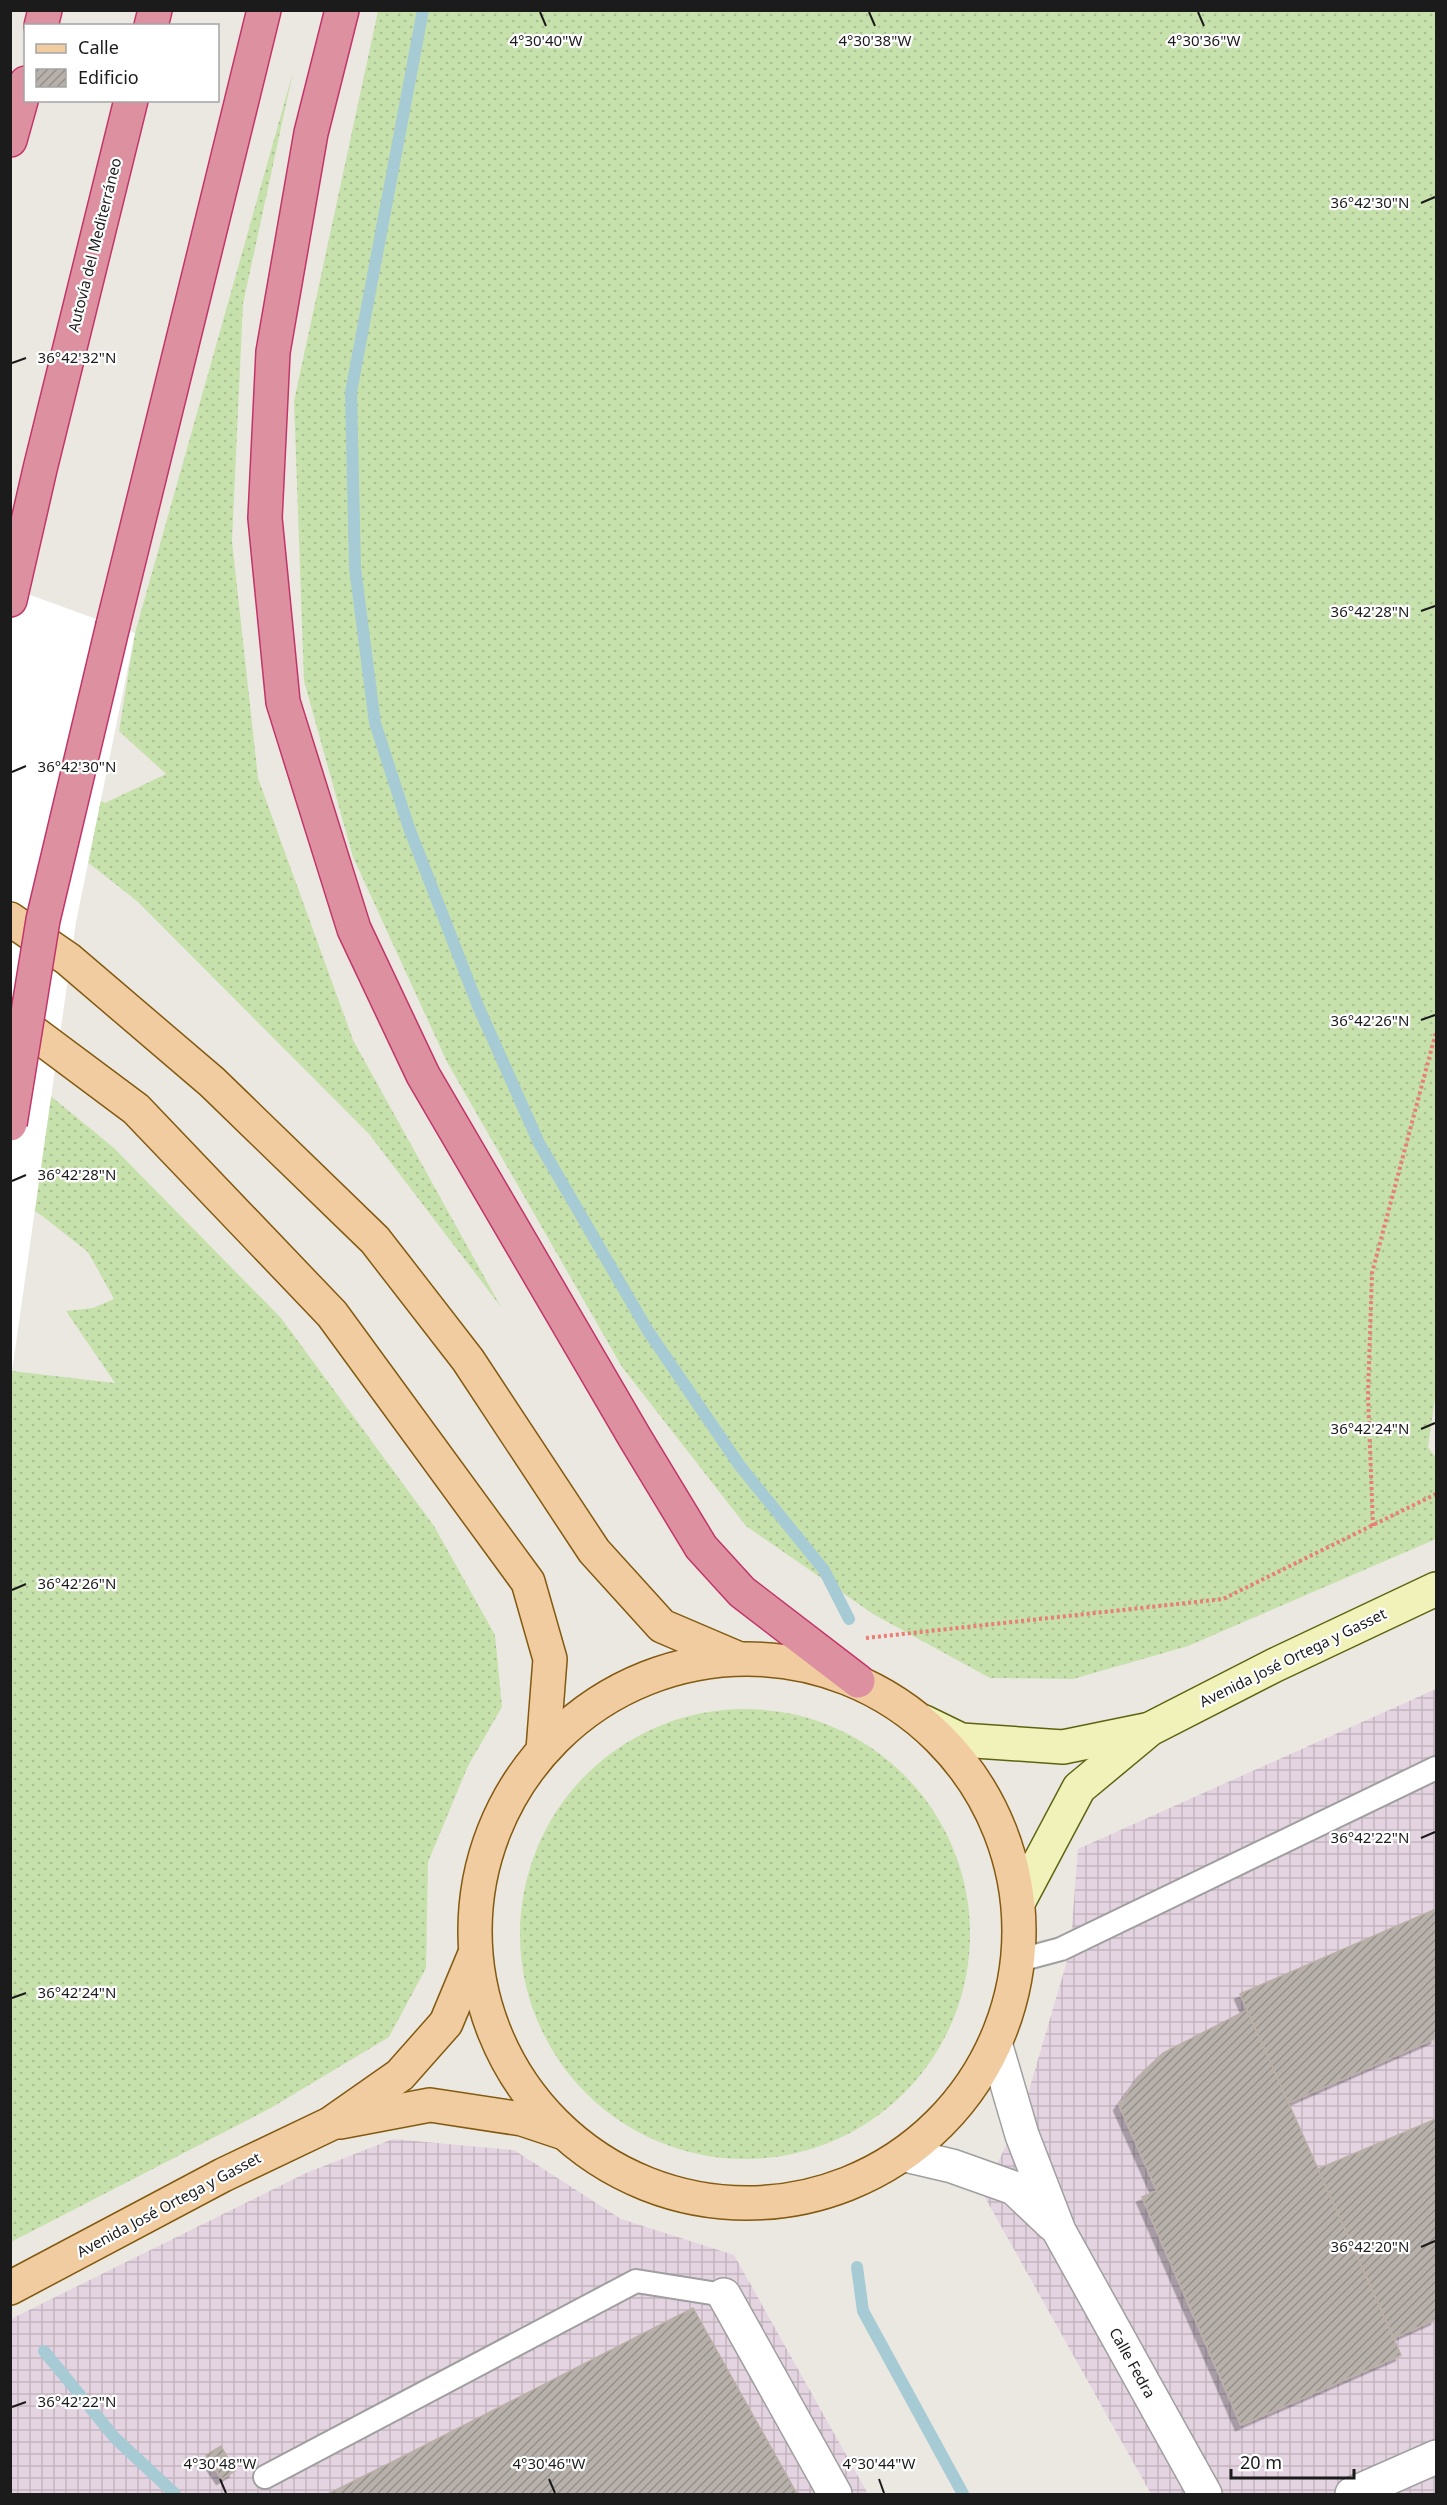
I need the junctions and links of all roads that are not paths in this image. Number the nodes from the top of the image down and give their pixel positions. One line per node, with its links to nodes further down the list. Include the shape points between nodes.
1 (264, 10): 9 (highway, bridge, via 43,920)
2 (342, 10): 12 (highway, via 311,134 273,352 265,518 284,702 354,928 423,1075 701,1547 742,1592)
3 (24, 90): 5 (highway)
4 (131, 102): 6 (highway, Autovía del Mediterráneo)
5 (10, 140)
6 (12, 594)
7 (10, 919): 11 (main road, via 68,959 212,1082 375,1240 468,1360 594,1551 662,1626)
8 (10, 1015): 15 (main road, via 136,1109 332,1314 528,1582 550,1659)
9 (10, 1124)
10 (1437, 1589): 14 (main road, Avenida José Ortega y Gasset)
11 (737, 1658): 12 (main road, via 799,1663); 15 (main road, via 665,1671 599,1702)
12 (858, 1681): 13 (main road)
13 (924, 1722): 14 (main road, Avenida José Ortega y Gasset, via 961,1740 1063,1747); 17 (main road, via 960,1759 989,1802 1009,1849)
14 (1150, 1729): 17 (main road, Avenida José Ortega y Gasset, via 1079,1788)
15 (543, 1750): 18 (main road, via 510,1796 487,1846 476,1901)
16 (1437, 1768): 19 (lane, via 1061,1949)
17 (1020, 1899): 19 (main road)
18 (474, 1956): 21 (main road, Avenida José Ortega y Gasset, via 446,2023 400,2075); 22 (main road, via 489,2022 518,2081)
19 (1020, 1960): 20 (main road)
20 (996, 2046): 23 (main road, via 957,2106); 24 (street, Calle Fedra, via 1022,2135)
21 (330, 2124): 22 (main road, Avenida José Ortega y Gasset, via 430,2105 522,2119); 25 (main road, Avenida José Ortega y Gasset, via 223,2175)
22 (561, 2132): 23 (main road, via 623,2175 694,2199 770,2204 840,2188)
23 (905, 2155): 24 (street, Calle Fedra, via 952,2166 1014,2188)
24 (1059, 2231): 30 (street, Calle Fedra)
25 (10, 2288)
26 (724, 2295): 28 (lane, via 636,2281); 29 (street)
27 (1437, 2457): 31 (street)
28 (265, 2477)
29 (835, 2494)
30 (1205, 2494)
31 (1352, 2494)

